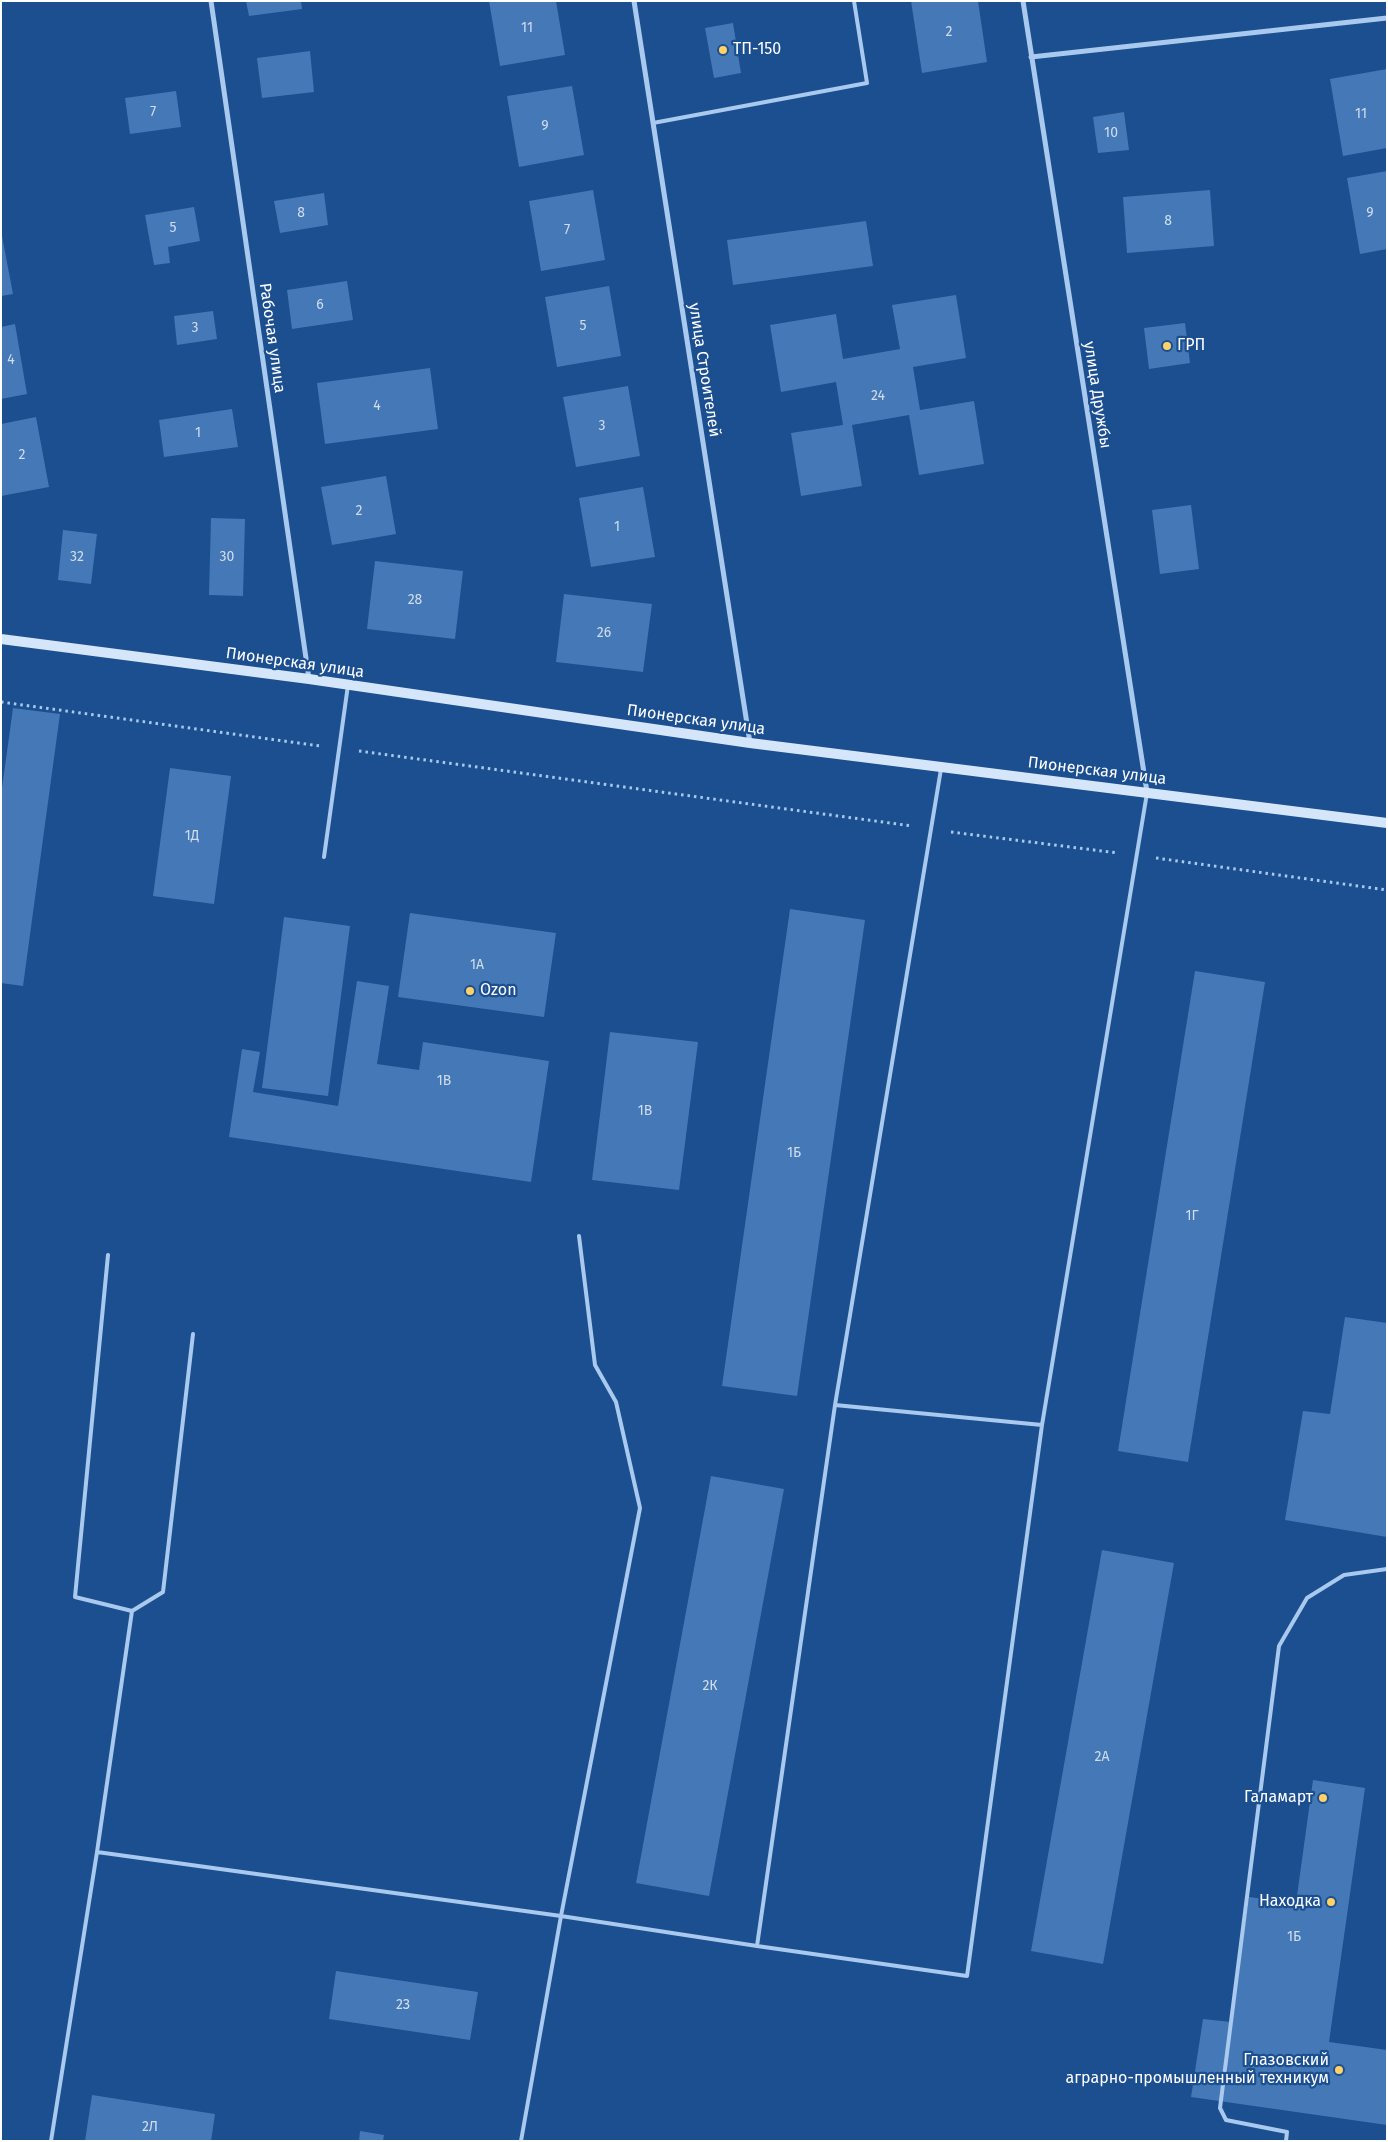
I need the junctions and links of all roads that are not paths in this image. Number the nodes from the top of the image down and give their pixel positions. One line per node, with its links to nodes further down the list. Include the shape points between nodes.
1 (211, 1): 9 (street, Рабочая улица)
2 (634, 1): 7 (street, улица Строителей)
3 (854, 1): 7 (lane, via 867,83)
4 (1023, 1): 6 (street, улица Дружбы)
5 (1387, 18): 6 (street)
6 (1031, 57): 13 (street, улица Дружбы)
7 (653, 123): 11 (street, улица Строителей)
8 (1, 639): 9 (street, Пионерская улица)
9 (309, 679): 10 (street, Пионерская улица)
10 (348, 685): 11 (street, Пионерская улица); 15 (lane)
11 (750, 743): 12 (street, Пионерская улица)
12 (941, 767): 13 (street, Пионерская улица); 19 (lane)
13 (1147, 792): 14 (street, Пионерская улица); 20 (lane)
14 (1387, 824)
15 (324, 857)
16 (579, 1236): 24 (lane, via 595,1365 616,1402 640,1508)
17 (108, 1254): 22 (lane, via 75,1597)
18 (193, 1334): 22 (lane, via 163,1592)
19 (836, 1405): 20 (lane); 25 (lane)
20 (1042, 1425): 25 (lane, via 967,1976)
21 (1387, 1569): 28 (lane, via 1344,1575 1307,1598 1279,1646 1220,2108 1226,2120 1287,2132)
22 (132, 1611): 23 (lane)
23 (97, 1852): 24 (lane); 26 (lane)
24 (561, 1916): 25 (lane); 27 (lane)
25 (758, 1946)
26 (51, 2141)
27 (521, 2141)
28 (1286, 2141)

